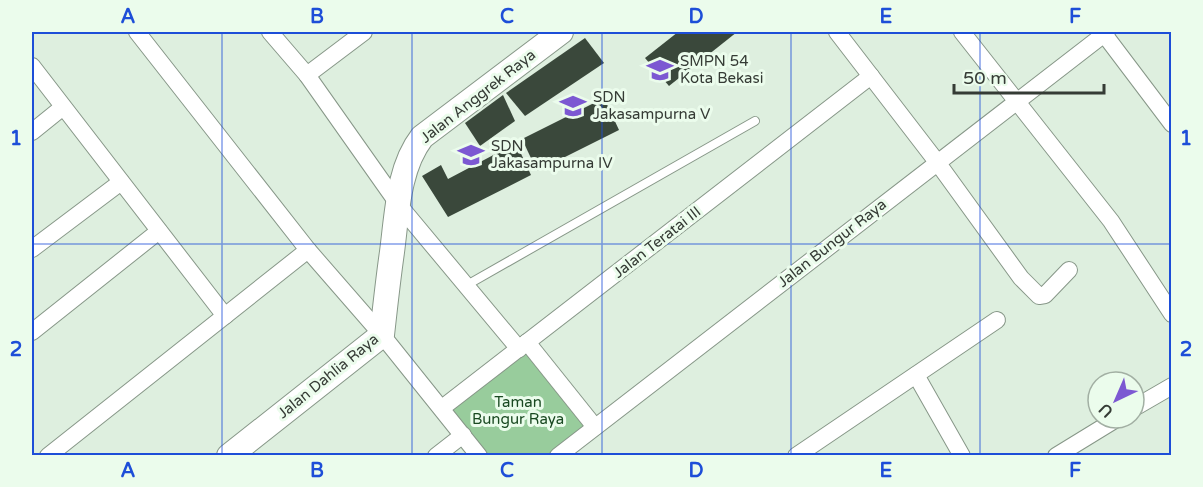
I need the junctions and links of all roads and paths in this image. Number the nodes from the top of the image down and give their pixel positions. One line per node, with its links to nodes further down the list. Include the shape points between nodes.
1 (137, 32): 21 (street)
2 (270, 32): 9 (street)
3 (364, 32): 9 (street)
4 (561, 32): 18 (street, Jalan Anggrek Raya, via 422,137 410,156)
5 (837, 32): 10 (street)
6 (962, 32): 11 (street)
7 (1106, 33): 11 (street, Jalan Bungur Raya); 14 (street)
8 (32, 66): 12 (street)
9 (307, 75): 18 (street)
10 (871, 76): 16 (street); 29 (street, Jalan Teratai III)
11 (1017, 102): 16 (street, Jalan Bungur Raya); 24 (street, via 1111,220)
12 (63, 107): 15 (street); 17 (street)
13 (755, 121): 23 (lane)
14 (1172, 123)
15 (32, 132)
16 (937, 162): 22 (street, via 1034,294 1045,295); 34 (street, Jalan Bungur Raya)
17 (121, 182): 19 (street); 20 (street)
18 (398, 204): 23 (street); 28 (street, Jalan Dahlia Raya)
19 (159, 231): 25 (street); 27 (street)
20 (34, 243)
21 (308, 250): 25 (street); 28 (street)
22 (1069, 270)
23 (467, 285): 29 (street)
24 (1172, 314)
25 (225, 316): 37 (street)
26 (996, 320): 30 (street)
27 (32, 332)
28 (382, 335): 33 (street); 38 (street, Jalan Dahlia Raya)
29 (523, 346): 33 (street, Jalan Teratai III); 34 (street)
30 (916, 375): 42 (street); 43 (street)
31 (1172, 386): 32 (street)
32 (1146, 401)
33 (442, 408): 36 (street)
34 (595, 427): 41 (street, Jalan Bungur Raya)
35 (1098, 430): 44 (street)
36 (463, 435): 39 (street); 40 (street)
37 (48, 456)
38 (229, 456)
39 (436, 456)
40 (479, 456)
41 (558, 456)
42 (796, 456)
43 (962, 456)
44 (1056, 456)

